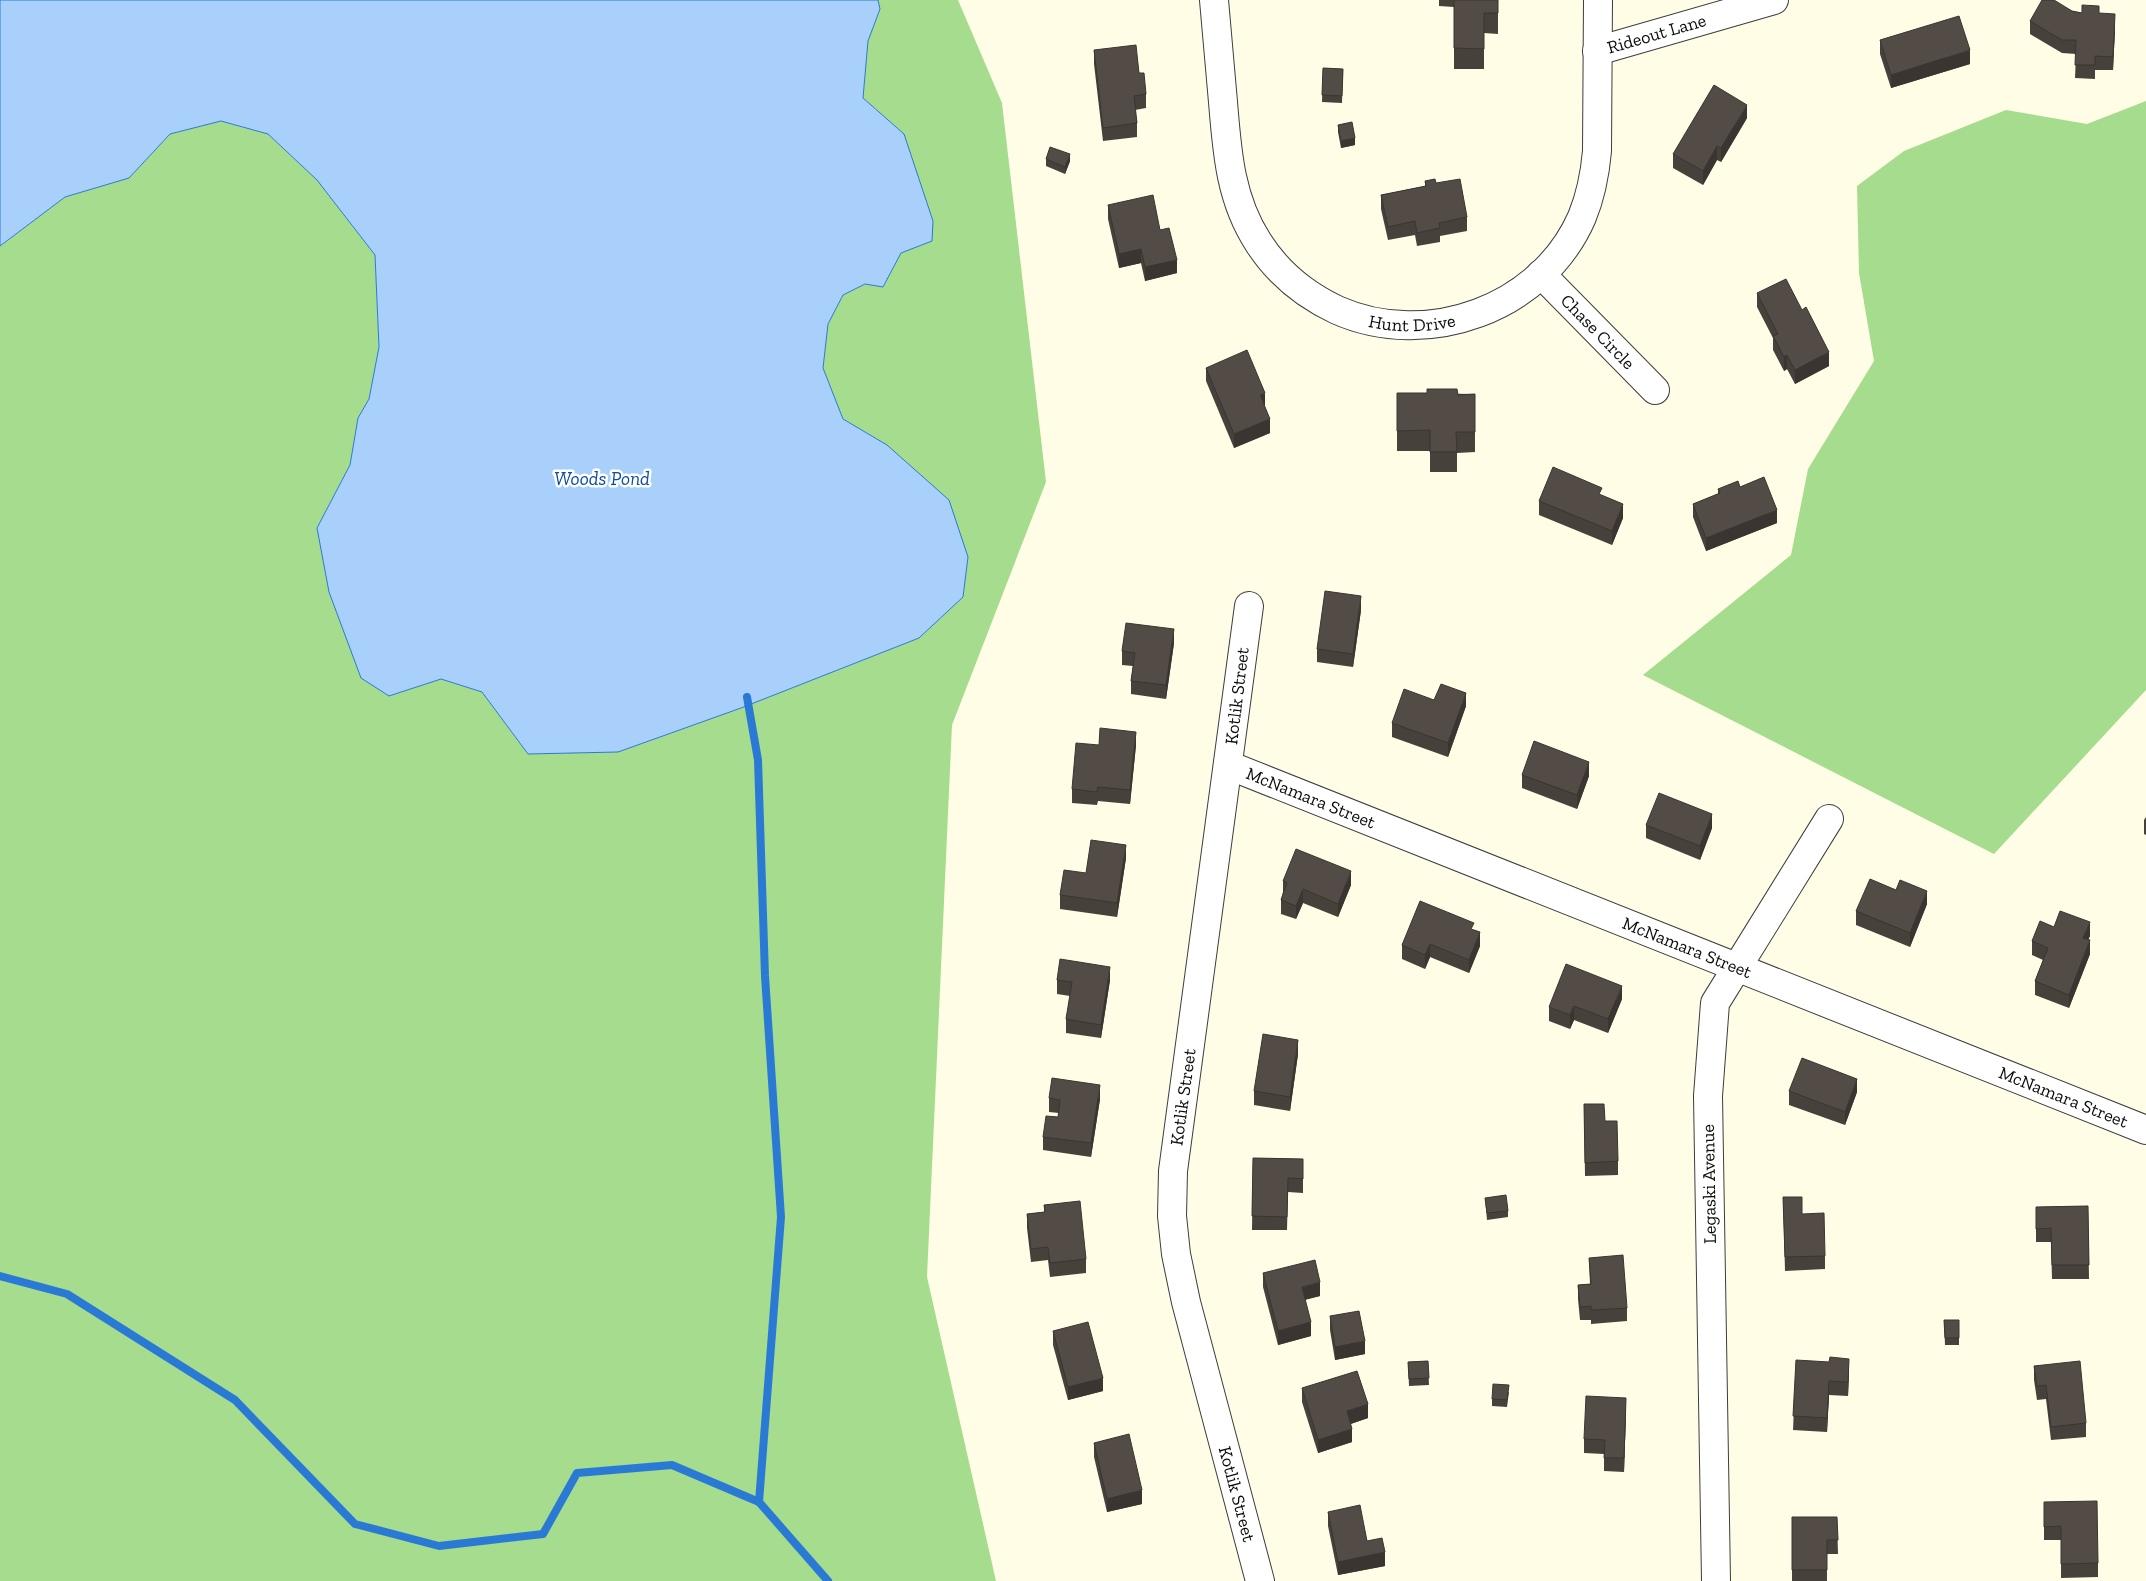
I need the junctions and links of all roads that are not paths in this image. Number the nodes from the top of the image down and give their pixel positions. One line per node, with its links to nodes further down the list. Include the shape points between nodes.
1 (1214, 0): 5 (street, Hunt Drive, via 1231,180 1246,223 1272,262 1288,278 1320,301 1347,314 1393,325 1416,326 1484,312 1524,289)
2 (1598, 0): 4 (street, Hunt Drive)
3 (1774, 0): 4 (street, Rideout Lane)
4 (1596, 51): 5 (street, Hunt Drive, via 1595,174 1581,218 1557,257)
5 (1541, 274): 6 (street, Chase Circle)
6 (1655, 390)
7 (1249, 606): 8 (street, Kotlik Street)
8 (1228, 765): 10 (street, McNamara Street); 12 (street, Kotlik Street, via 1173,1171 1172,1216 1186,1302)
9 (1829, 819): 10 (street, Legaski Avenue)
10 (1736, 966): 11 (street, McNamara Street); 13 (street, Legaski Avenue, via 1715,1003 1708,1096)
11 (2146, 1130)
12 (1260, 1581)
13 (1716, 1581)

